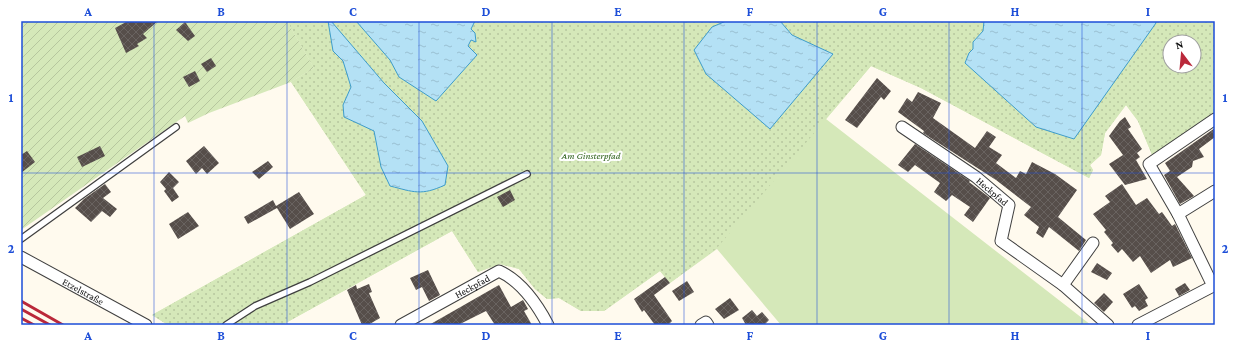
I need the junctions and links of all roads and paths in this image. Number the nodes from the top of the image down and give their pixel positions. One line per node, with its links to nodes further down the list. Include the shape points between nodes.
1 (1215, 119): 6 (street, via 1149,164)
2 (176, 127): 7 (lane)
3 (902, 127): 10 (street, Heckpfad, via 976,177 1009,205 1001,241)
4 (527, 174): 12 (lane, via 310,282 255,306)
5 (1215, 191): 6 (street)
6 (1178, 214): 18 (street, via 1213,286)
7 (21, 239)
8 (1093, 243): 10 (street)
9 (21, 257): 11 (street, Etzelstraße)
10 (1064, 285): 17 (street, Heckpfad)
11 (146, 325)
12 (226, 325)
13 (401, 325): 14 (street, Heckpfad, via 499,271 509,275 538,306)
14 (548, 325)
15 (701, 325): 16 (street, via 706,322)
16 (708, 325)
17 (1108, 325)
18 (1138, 325)

